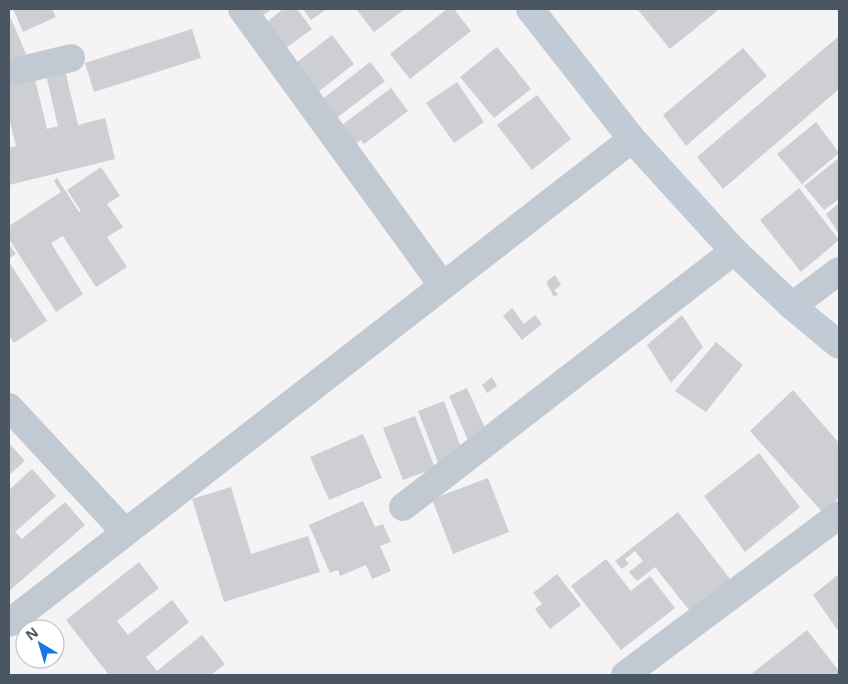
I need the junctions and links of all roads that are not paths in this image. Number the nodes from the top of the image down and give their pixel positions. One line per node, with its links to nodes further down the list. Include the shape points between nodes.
1 (242, 9): 8 (street)
2 (530, 9): 5 (street)
3 (71, 58): 4 (street)
4 (9, 73)
5 (632, 139): 6 (street); 8 (street)
6 (734, 251): 9 (street); 12 (street)
7 (839, 271): 9 (street)
8 (443, 286): 14 (street)
9 (792, 306): 10 (street)
10 (839, 345)
11 (9, 407): 14 (street)
12 (403, 507)
13 (839, 515): 16 (street)
14 (125, 532): 15 (street)
15 (9, 622)
16 (639, 670)

